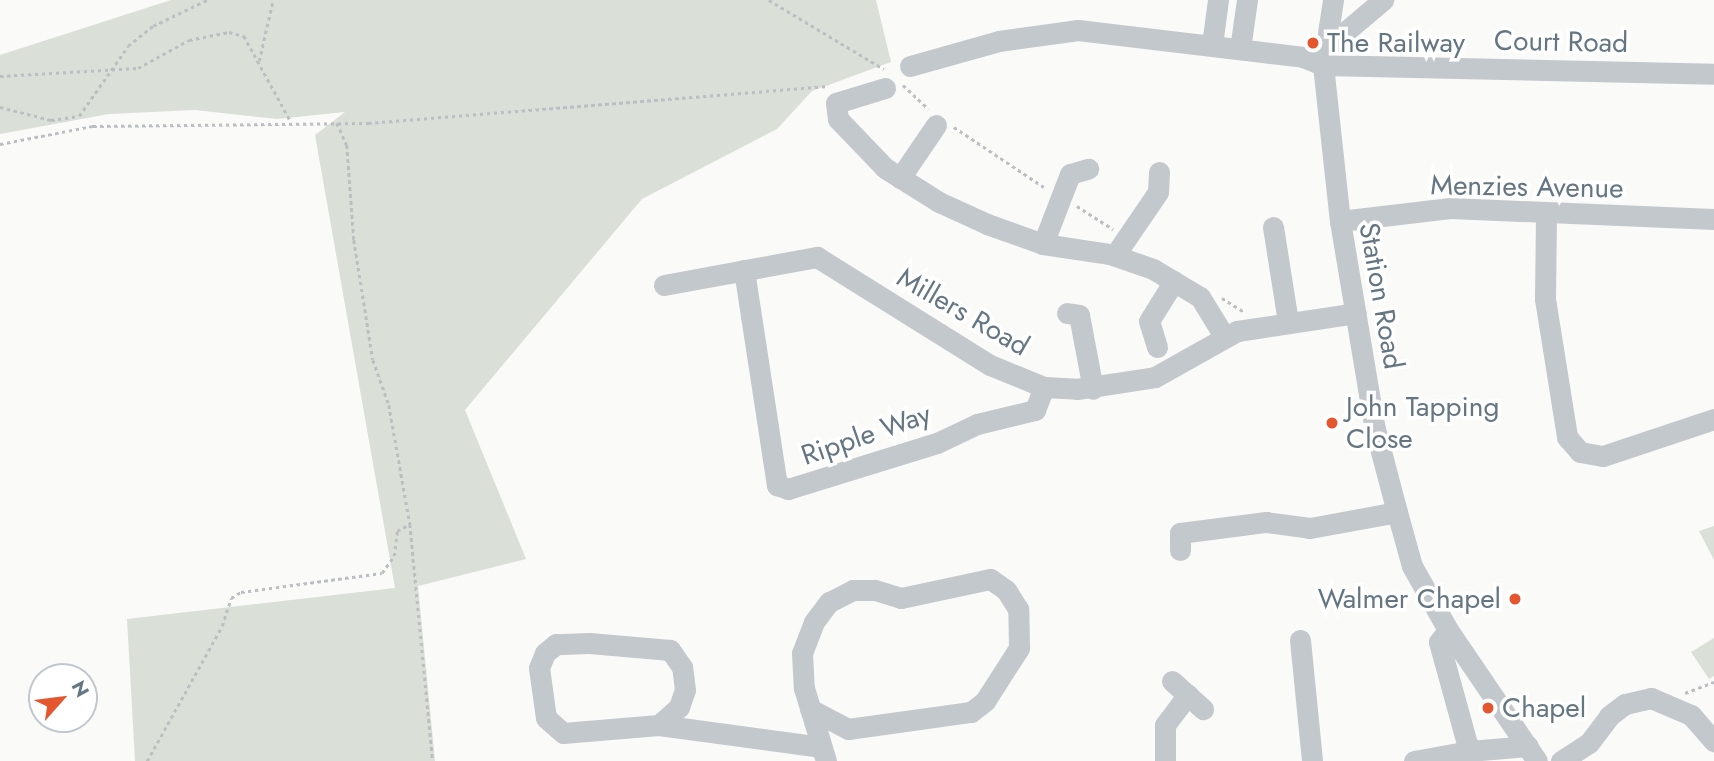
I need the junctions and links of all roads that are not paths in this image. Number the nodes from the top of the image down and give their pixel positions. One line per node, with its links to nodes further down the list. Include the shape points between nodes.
1 (1218, 0): 5 (street)
2 (1247, 0): 6 (street)
3 (1333, 0): 7 (street, Station Road)
4 (1383, 0): 7 (street)
5 (1212, 45): 6 (street, Court Road); 12 (street, Court Road, via 1078,30 999,41 893,77 836,103 838,119 871,156)
6 (1240, 49): 7 (street, Court Road)
7 (1325, 57): 8 (street, Court Road); 15 (street, Station Road)
8 (1714, 74)
9 (939, 120): 12 (street)
10 (1088, 169): 17 (street, via 1070,174)
11 (1159, 172): 18 (street, via 1158,192)
12 (900, 178): 17 (street, via 964,214)
13 (1546, 216): 14 (street, Menzies Avenue); 15 (street, Menzies Avenue, via 1450,208); 29 (street, via 1545,299 1567,437 1580,452 1603,456)
14 (1714, 219)
15 (1340, 221): 23 (street, Station Road)
16 (1273, 227): 24 (street)
17 (1043, 244): 18 (street)
18 (1121, 247): 20 (street)
19 (744, 270): 21 (street, Millers Road); 27 (street, Millers Road, via 817,257 974,356); 27 (street, Ripple Way, via 777,485 788,489 937,443 977,424 1035,410)
20 (1174, 281): 25 (street, via 1200,297); 26 (street, via 1149,321)
21 (664, 285)
22 (1067, 313): 28 (street, via 1079,315)
23 (1356, 313): 24 (street, Millers Road); 30 (street, Station Road, via 1374,425)
24 (1288, 322): 25 (street, Millers Road)
25 (1224, 336): 28 (street, Millers Road, via 1155,377)
26 (1157, 348)
27 (1044, 387): 28 (street, Millers Road)
28 (1093, 389)
29 (1714, 419)
30 (1397, 512): 31 (street, via 1310,528 1266,522 1180,533); 32 (street, Station Road, via 1412,566)
31 (1180, 550)
32 (1448, 630): 39 (street, via 1438,642); 40 (street, Station Road)
33 (1300, 640): 43 (street)
34 (1172, 681): 42 (street, via 1196,702 1166,725)
35 (810, 709): 37 (street); 37 (street, via 802,653 814,622 830,602 853,590 901,598 990,579 1006,590 1018,609 1019,648 985,701 971,712 954,716 887,720); 41 (street)
36 (659, 725): 36 (street, via 573,734 552,727 546,718 538,668 545,653 556,644 589,643 670,650 682,667 685,690 679,708); 41 (street)
37 (848, 729): 41 (street)
38 (1714, 741): 45 (street, via 1691,715 1651,698 1625,704 1609,716 1590,743)
39 (1469, 751): 40 (street, Station Road); 44 (street, Station Road)
40 (1533, 753)
41 (824, 755)
42 (1165, 761)
43 (1312, 761)
44 (1414, 761)
45 (1561, 761)

